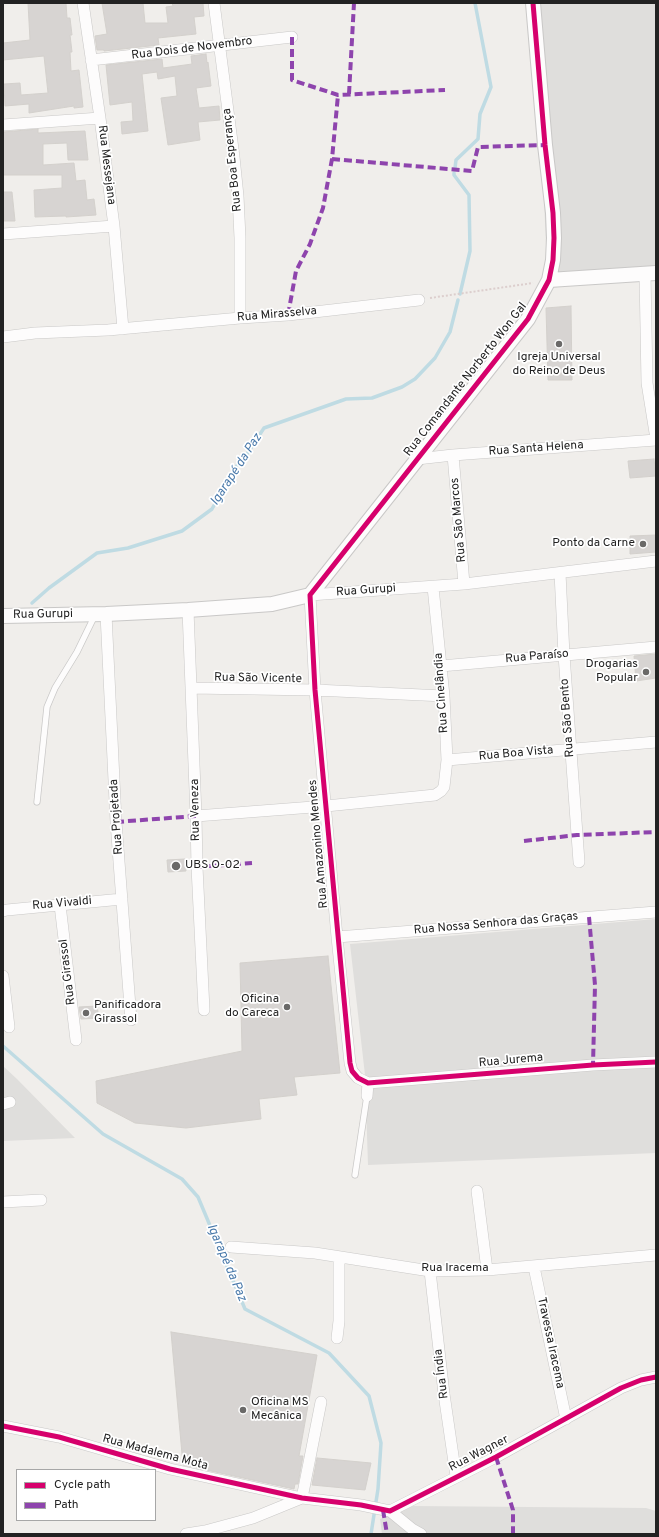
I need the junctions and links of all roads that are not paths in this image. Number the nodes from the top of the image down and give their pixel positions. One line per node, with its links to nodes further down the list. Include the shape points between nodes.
1 (83, 3): 6 (street, Rua Messejana)
2 (214, 3): 5 (street, Rua Boa Esperança)
3 (534, 3): 12 (street, Rua Comandante Norberto Won Gal, via 553,213 554,245)
4 (292, 37): 5 (street, Rua Dois de Novembro)
5 (220, 45): 6 (street, Rua Dois de Novembro); 14 (street, Rua Boa Esperança, via 238,196)
6 (91, 60): 7 (street, Rua Messejana)
7 (100, 118): 8 (street); 9 (street, Rua Messejana)
8 (3, 125)
9 (114, 226): 10 (street); 15 (street, Rua Messejana)
10 (3, 234)
11 (650, 274): 12 (street); 17 (street, via 647,383)
12 (549, 280): 19 (street, Rua Comandante Norberto Won Gal, via 528,320)
13 (419, 300): 14 (street, Rua Mirasselva)
14 (240, 318): 15 (street, Rua Mirasselva)
15 (123, 329): 16 (street, Rua Mirasselva)
16 (3, 337)
17 (656, 440): 18 (street, Rua Santa Helena)
18 (453, 455): 19 (street, Rua Santa Helena); 22 (street, Rua São Marcos)
19 (416, 459): 24 (street, Rua Comandante Norberto Won Gal)
20 (656, 561): 21 (street, Rua Gurupi)
21 (560, 573): 22 (street, Rua Gurupi); 29 (street, Rua São Bento)
22 (464, 584): 23 (street, Rua Gurupi)
23 (433, 587): 24 (street, Rua Gurupi); 30 (street, Rua Cinelândia)
24 (310, 595): 25 (street, Rua Gurupi, via 272,604); 32 (street, Rua Amazonino Mendes)
25 (188, 610): 26 (street, Rua Gurupi); 31 (street, Rua Veneza)
26 (100, 614): 27 (street, Rua Gurupi); 37 (lane, via 55,688 47,706); 41 (street, Rua Projetada)
27 (3, 616)
28 (656, 646): 29 (street, Rua Paraíso)
29 (564, 655): 30 (street, Rua Paraíso); 35 (street, Rua São Bento)
30 (441, 666): 33 (street, Rua Cinelândia)
31 (192, 688): 32 (street, Rua São Vicente); 39 (street, Rua Veneza)
32 (315, 690): 33 (street, Rua São Vicente); 38 (street, Rua Amazonino Mendes)
33 (444, 696): 36 (street, Rua Cinelândia)
34 (656, 742): 35 (street, Rua Boa Vista)
35 (570, 749): 36 (street, Rua Boa Vista); 40 (street, Rua São Bento)
36 (447, 760): 38 (street, Rua Cinelândia, via 444,787 435,795)
37 (37, 802)
38 (326, 806): 39 (street); 45 (street, Rua Amazonino Mendes)
39 (196, 816): 47 (street, Rua Veneza)
40 (579, 862)
41 (122, 899): 42 (street, Rua Vivaldi); 48 (street, Rua Projetada)
42 (60, 904): 43 (street, Rua Vivaldi); 50 (street, Rua Girassol)
43 (3, 911)
44 (656, 912): 45 (street, Rua Nossa Senhora das Graças)
45 (337, 937): 52 (street, Rua Amazonino Mendes, via 350,1063 358,1078)
46 (3, 976): 49 (street)
47 (204, 1010)
48 (132, 1020)
49 (10, 1027)
50 (76, 1040)
51 (656, 1062): 52 (street, Rua Jurema)
52 (368, 1083): 53 (street)
53 (366, 1096): 54 (lane)
54 (355, 1175)
55 (477, 1190): 62 (street)
56 (41, 1200): 57 (street)
57 (3, 1202)
58 (230, 1247): 60 (street, Rua Iracema, via 315,1252)
59 (656, 1256): 61 (street, Rua Iracema)
60 (339, 1257): 63 (street, Rua Iracema); 64 (street)
61 (534, 1266): 62 (street, Rua Iracema); 67 (street, Travessa Iracema)
62 (487, 1270): 63 (street, Rua Iracema)
63 (430, 1271): 69 (street, Rua Índia)
64 (337, 1338)
65 (656, 1377): 67 (street, Rua Wagner, via 620,1388)
66 (321, 1402): 70 (street)
67 (566, 1419): 69 (street, Rua Wagner)
68 (3, 1426): 70 (street, Rua Madalema Mota, via 59,1437 170,1469)
69 (456, 1476): 71 (street, Rua Wagner)
70 (302, 1498): 71 (street); 72 (street, via 253,1518)
71 (387, 1510): 73 (street)
72 (186, 1534)
73 (421, 1534)

